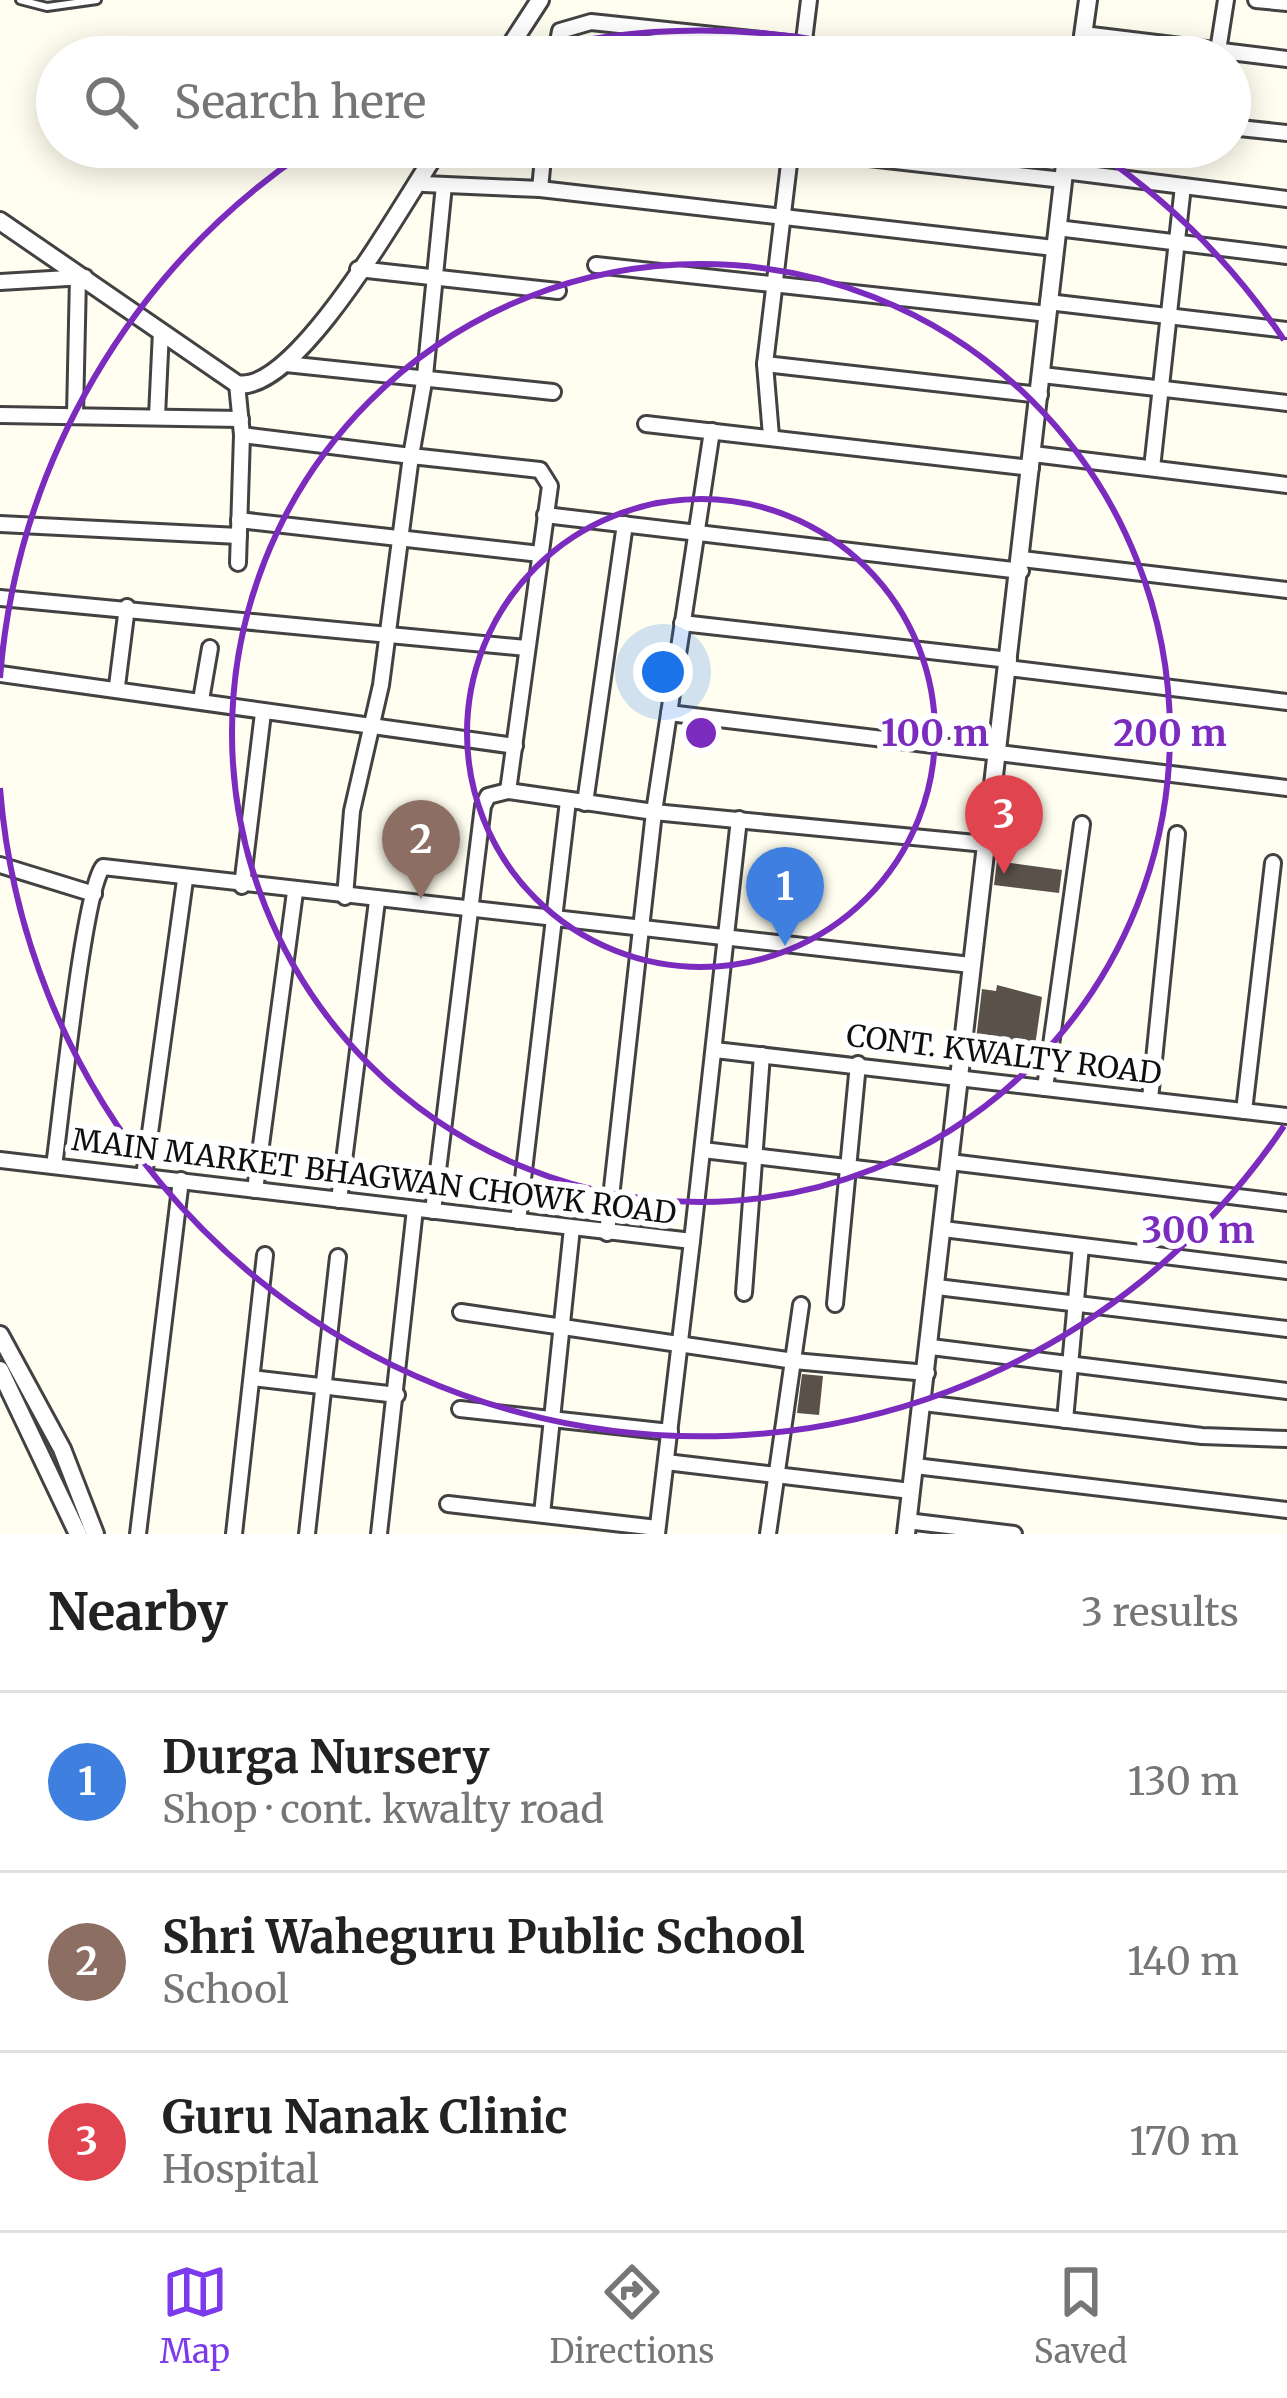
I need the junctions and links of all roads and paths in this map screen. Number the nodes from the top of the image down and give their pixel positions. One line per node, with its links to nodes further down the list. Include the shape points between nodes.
1 (20, 0): 2 (lane, via 47,7)
2 (97, 0)
3 (540, 0): 10 (street)
4 (809, 0): 13 (street)
5 (1088, 0): 9 (street)
6 (1226, 0): 15 (street)
7 (1256, 0): 8 (street)
8 (1287, 3)
9 (1083, 34): 14 (street)
10 (517, 36)
11 (559, 36): 12 (street, via 580,22)
12 (692, 36)
13 (805, 36)
14 (1096, 36)
15 (1221, 36)
16 (1251, 56): 17 (street)
17 (1287, 59)
18 (1251, 130): 19 (street)
19 (1287, 134)
20 (426, 168): 39 (street)
21 (542, 168): 29 (street)
22 (789, 168): 31 (street)
23 (986, 168): 25 (street)
24 (1065, 168): 25 (street)
25 (1064, 176): 28 (street); 33 (street)
26 (424, 184): 27 (street)
27 (444, 185): 29 (street); 41 (street)
28 (1183, 186): 30 (street); 35 (street)
29 (540, 189): 31 (street)
30 (1287, 199)
31 (784, 216): 36 (street); 43 (street)
32 (0, 221): 34 (street)
33 (1057, 228): 35 (street); 36 (street)
34 (9, 234): 40 (street)
35 (1177, 243): 37 (street); 46 (street)
36 (1054, 248): 45 (street)
37 (1287, 256)
38 (596, 265): 43 (street)
39 (358, 269): 41 (street); 49 (street)
40 (81, 277): 42 (street); 48 (street); 59 (street)
41 (436, 279): 44 (street); 52 (street)
42 (0, 282)
43 (775, 283): 45 (street); 50 (street)
44 (558, 291)
45 (1048, 308): 46 (street); 51 (street)
46 (1169, 317): 47 (street); 54 (street)
47 (1287, 330)
48 (160, 331): 53 (street); 60 (street)
49 (286, 364): 52 (street); 53 (street, via 254,385)
50 (765, 364): 56 (street); 64 (street)
51 (1042, 375): 54 (street); 56 (street)
52 (425, 376): 55 (street); 65 (street)
53 (237, 384): 62 (street)
54 (1161, 389): 57 (street); 67 (street)
55 (553, 392)
56 (1040, 394): 66 (street)
57 (1287, 403)
58 (0, 415): 59 (street)
59 (76, 415): 60 (street)
60 (157, 416): 62 (street)
61 (646, 424): 63 (street)
62 (241, 427): 65 (street); 72 (street)
63 (712, 431): 64 (street); 73 (street)
64 (771, 436): 66 (street)
65 (411, 456): 69 (street, via 540,470 550,486); 74 (street)
66 (1032, 461): 67 (street); 77 (street)
67 (1152, 468): 68 (street)
68 (1287, 485)
69 (545, 514): 71 (street); 75 (street)
70 (0, 524): 72 (street)
71 (625, 524): 73 (street); 98 (street)
72 (239, 528): 74 (street); 76 (street)
73 (697, 533): 77 (street); 81 (street)
74 (402, 538): 75 (street); 82 (street)
75 (540, 554): 84 (street)
76 (238, 563)
77 (1021, 565): 78 (street); 85 (street)
78 (1287, 590)
79 (0, 598): 80 (street)
80 (127, 607): 82 (street); 87 (street)
81 (682, 623): 85 (street); 91 (street)
82 (388, 634): 84 (street); 92 (street)
83 (210, 648): 88 (street)
84 (526, 648): 93 (street)
85 (1008, 664): 89 (street); 94 (street)
86 (0, 674): 87 (street)
87 (117, 686): 88 (street)
88 (202, 700): 90 (street)
89 (1287, 702)
90 (263, 713): 92 (street); 107 (street)
91 (669, 713): 94 (street); 99 (street)
92 (374, 726): 93 (street); 110 (street, via 356,785)
93 (515, 746): 96 (street)
94 (997, 754): 95 (street); 103 (street)
95 (1287, 788)
96 (508, 791): 97 (street); 112 (street, via 488,796 483,806)
97 (568, 801): 98 (street); 113 (street)
98 (585, 803): 99 (street)
99 (654, 812): 100 (street); 114 (street)
100 (739, 819): 103 (street); 115 (street, MAIN MARKET BHAGWAN CHOWK ROAD)
101 (1082, 824): 121 (street)
102 (1177, 834): 122 (street)
103 (986, 844): 116 (street)
104 (1274, 863): 123 (street)
105 (0, 865): 109 (street)
106 (185, 880): 107 (street); 109 (street, via 103,867); 131 (street)
107 (242, 886): 108 (street)
108 (295, 892): 110 (street); 133 (street)
109 (94, 894): 128 (street)
110 (345, 898): 111 (street)
111 (377, 901): 112 (street); 134 (street)
112 (472, 910): 113 (street); 137 (street)
113 (554, 919): 114 (street); 138 (street)
114 (641, 931): 115 (street); 141 (street)
115 (727, 940): 116 (street); 117 (street, MAIN MARKET BHAGWAN CHOWK ROAD)
116 (971, 965): 120 (street)
117 (715, 1049): 118 (street, CONT. KWALTY ROAD); 125 (street, MAIN MARKET BHAGWAN CHOWK ROAD)
118 (762, 1055): 119 (street, CONT. KWALTY ROAD); 126 (street)
119 (858, 1064): 120 (street, CONT. KWALTY ROAD); 129 (street)
120 (957, 1076): 121 (street, CONT. KWALTY ROAD); 130 (street)
121 (1045, 1088): 122 (street, CONT. KWALTY ROAD)
122 (1150, 1099): 123 (street, CONT. KWALTY ROAD)
123 (1244, 1111): 124 (street, CONT. KWALTY ROAD)
124 (1287, 1117)
125 (703, 1150): 126 (street); 142 (street, MAIN MARKET BHAGWAN CHOWK ROAD)
126 (754, 1156): 129 (street); 148 (street)
127 (0, 1160): 128 (street, MAIN MARKET BHAGWAN CHOWK ROAD)
128 (54, 1166): 131 (street, MAIN MARKET BHAGWAN CHOWK ROAD)
129 (847, 1166): 130 (street); 149 (street)
130 (949, 1171): 135 (street); 140 (street)
131 (145, 1176): 132 (street, MAIN MARKET BHAGWAN CHOWK ROAD)
132 (181, 1180): 133 (street, MAIN MARKET BHAGWAN CHOWK ROAD); 183 (street)
133 (255, 1190): 134 (street, MAIN MARKET BHAGWAN CHOWK ROAD)
134 (340, 1200): 136 (street, MAIN MARKET BHAGWAN CHOWK ROAD)
135 (1287, 1203)
136 (415, 1209): 137 (street, MAIN MARKET BHAGWAN CHOWK ROAD); 165 (street)
137 (433, 1211): 138 (street, MAIN MARKET BHAGWAN CHOWK ROAD)
138 (518, 1221): 139 (street, MAIN MARKET BHAGWAN CHOWK ROAD)
139 (572, 1228): 141 (street, MAIN MARKET BHAGWAN CHOWK ROAD); 153 (street)
140 (943, 1229): 143 (street); 147 (street)
141 (607, 1232): 142 (street, MAIN MARKET BHAGWAN CHOWK ROAD)
142 (692, 1241): 156 (street)
143 (1081, 1246): 146 (street); 150 (street)
144 (265, 1255): 162 (street)
145 (338, 1257): 163 (street)
146 (1287, 1271)
147 (937, 1287): 150 (street); 157 (street)
148 (744, 1293)
149 (835, 1304)
150 (1076, 1304): 154 (street); 159 (street)
151 (801, 1305): 158 (street)
152 (460, 1312): 153 (street)
153 (563, 1325): 156 (street); 168 (street)
154 (1287, 1329)
155 (0, 1335): 182 (street, via 62,1449)
156 (682, 1342): 158 (street); 170 (street)
157 (931, 1347): 159 (street); 161 (street)
158 (794, 1361): 161 (street); 174 (street)
159 (1070, 1362): 164 (street); 169 (street)
160 (0, 1370): 181 (street)
161 (927, 1373): 166 (street)
162 (252, 1378): 163 (street); 184 (street)
163 (324, 1386): 165 (street); 185 (street)
164 (1287, 1391)
165 (397, 1395): 186 (street)
166 (923, 1403): 169 (street); 173 (street)
167 (460, 1409): 168 (street)
168 (554, 1418): 170 (street); 178 (street)
169 (1065, 1420): 171 (street)
170 (670, 1432): 172 (street)
171 (1287, 1439)
172 (666, 1462): 174 (street); 180 (street)
173 (915, 1466): 175 (street); 177 (street)
174 (775, 1476): 175 (street); 187 (street)
175 (911, 1491): 179 (street)
176 (448, 1504): 178 (street)
177 (1287, 1510)
178 (542, 1514): 180 (street)
179 (907, 1528): 188 (street)
180 (657, 1531)
181 (78, 1534)
182 (95, 1534)
183 (138, 1534)
184 (234, 1534)
185 (307, 1534)
186 (380, 1534)
187 (768, 1534)
188 (1014, 1534)

